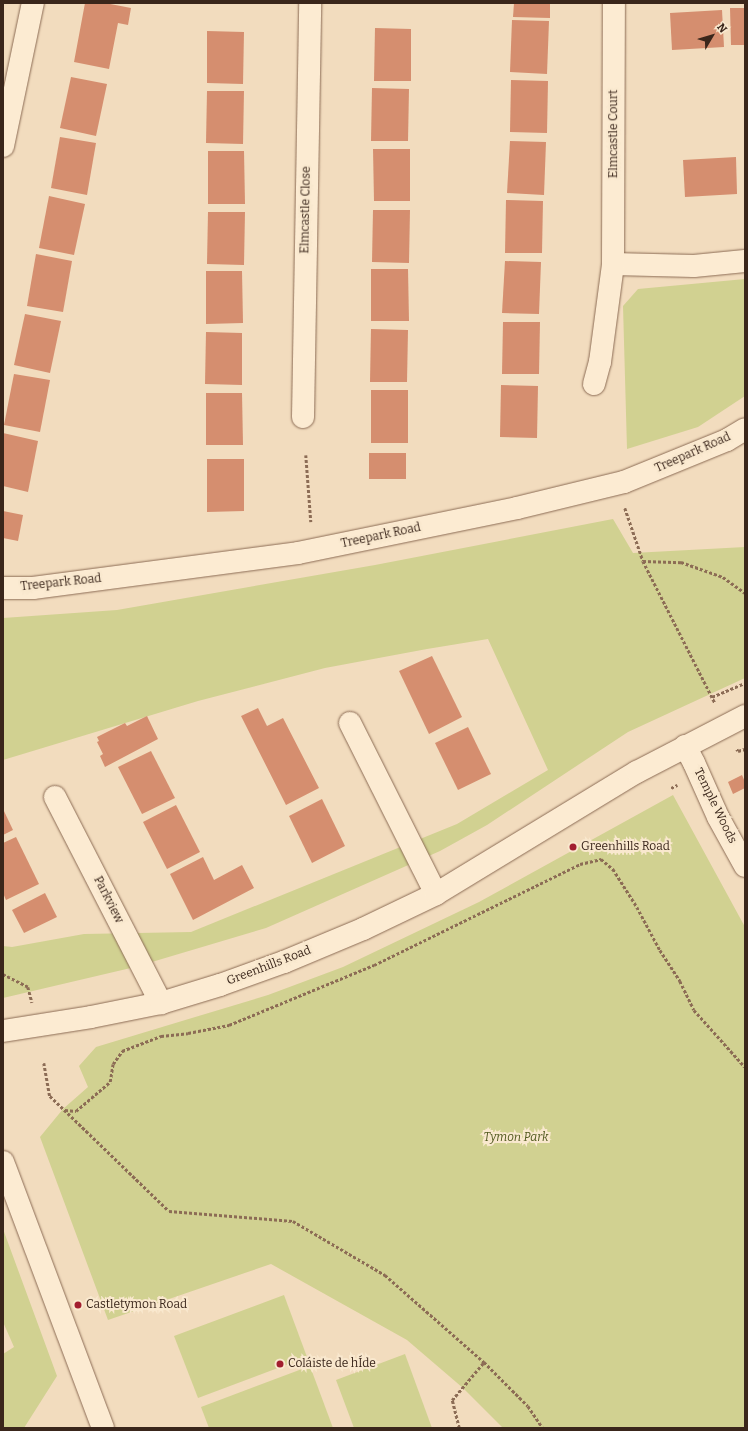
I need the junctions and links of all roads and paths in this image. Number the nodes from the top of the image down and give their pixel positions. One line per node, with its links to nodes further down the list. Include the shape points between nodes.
1 (33, 3): 4 (street)
2 (310, 3): 8 (street, Elmcastle Close)
3 (614, 3): 6 (street, Elmcastle Court)
4 (3, 146)
5 (745, 262): 6 (street, via 694,266)
6 (613, 264): 7 (street, Elmcastle Court, via 600,362)
7 (594, 384)
8 (302, 417)
9 (745, 429): 14 (street, Treepark Road, via 727,440 624,482 517,508 298,553 40,587)
10 (306, 455): 12 (path)
11 (624, 504): 13 (path)
12 (311, 522)
13 (643, 560): 15 (path, via 681,562 723,577); 17 (path)
14 (3, 588)
15 (745, 593)
16 (745, 683): 17 (path)
17 (712, 697): 18 (path)
18 (717, 707)
19 (745, 716): 21 (street, Greenhills Road)
20 (350, 723): 24 (street)
21 (685, 746): 23 (street, Temple Woods, via 718,817); 24 (street, Greenhills Road, via 637,772)
22 (55, 797): 26 (street, Parkview)
23 (745, 866)
24 (436, 894): 26 (street, Greenhills Road, via 363,929 284,962)
25 (3, 974): 27 (path, via 28,987)
26 (161, 1003): 28 (street, Greenhills Road)
27 (32, 1004)
28 (3, 1031)
29 (44, 1063): 31 (path, via 50,1096)
30 (745, 1067): 31 (path, via 694,1010 637,907 613,870 600,859 580,864 374,965 229,1024 188,1034 161,1036 122,1051 113,1064 110,1082 76,1111)
31 (65, 1110): 33 (path, via 169,1211 293,1221 385,1275)
32 (3, 1162): 34 (street)
33 (484, 1362): 35 (path, via 452,1400); 36 (path, via 528,1406)
34 (103, 1428)
35 (459, 1428)
36 (542, 1428)

